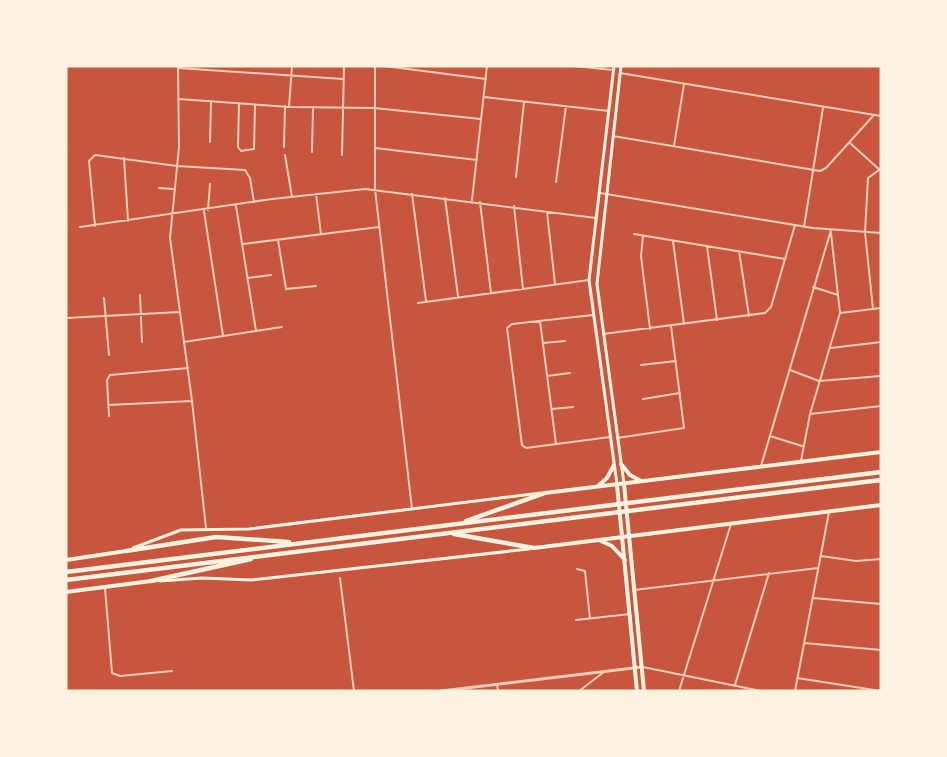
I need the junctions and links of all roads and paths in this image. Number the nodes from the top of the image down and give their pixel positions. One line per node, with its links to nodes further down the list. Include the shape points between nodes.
1 (292, 66): 11 (street)
2 (344, 66): 12 (street)
3 (375, 66): 27 (street)
4 (384, 66): 13 (street)
5 (487, 66): 13 (street)
6 (574, 66): 9 (street)
7 (621, 66): 10 (main road)
8 (178, 67): 11 (street); 16 (street)
9 (614, 68): 28 (main road)
10 (621, 74): 14 (street); 32 (main road)
11 (292, 75): 12 (street); 22 (street)
12 (343, 79): 25 (street)
13 (486, 79): 15 (street)
14 (684, 84): 26 (street); 35 (street)
15 (484, 97): 18 (street); 31 (street)
16 (178, 99): 17 (street); 43 (street)
17 (211, 102): 19 (street); 33 (street)
18 (524, 102): 23 (street); 46 (street)
19 (239, 103): 20 (street); 20 (street, via 241,151 254,151)
20 (255, 105): 21 (street)
21 (285, 106): 22 (street); 36 (street)
22 (290, 106): 24 (street)
23 (566, 106): 28 (street); 47 (street)
24 (314, 107): 25 (street); 38 (street)
25 (342, 107): 27 (street); 40 (street)
26 (823, 107): 29 (street); 44 (street)
27 (374, 108): 31 (street); 37 (street)
28 (609, 111): 52 (main road)
29 (874, 115): 30 (street); 34 (street)
30 (881, 117)
31 (481, 119): 42 (street)
32 (614, 136): 35 (street); 55 (main road)
33 (210, 142)
34 (849, 142): 44 (street, via 826,168); 45 (street)
35 (674, 146): 44 (street)
36 (284, 147)
37 (375, 148): 42 (street); 51 (street)
38 (312, 152)
39 (285, 155): 56 (street)
40 (342, 155)
41 (124, 158): 43 (street); 67 (street); 68 (street, via 92,156 89,163)
42 (477, 160): 58 (street)
43 (177, 166): 50 (street); 59 (street, via 245,170)
44 (813, 170): 70 (street)
45 (880, 171): 74 (street, via 868,178)
46 (516, 177)
47 (556, 182)
48 (210, 184): 63 (street)
49 (159, 188): 50 (street)
50 (174, 189): 65 (street)
51 (375, 189): 53 (street); 54 (street); 72 (street)
52 (600, 193): 55 (street); 66 (main road)
53 (316, 194): 56 (street); 76 (street)
54 (412, 194): 57 (street); 97 (street)
55 (607, 194): 69 (street); 115 (main road, via 597,277)
56 (292, 197): 59 (street)
57 (445, 198): 58 (street); 95 (street)
58 (472, 201): 60 (street)
59 (254, 202): 61 (street)
60 (480, 202): 62 (street); 92 (street)
61 (236, 205): 63 (street); 81 (street)
62 (514, 206): 64 (street); 91 (street)
63 (206, 210): 65 (street); 116 (street)
64 (548, 212): 66 (street); 88 (street)
65 (171, 216): 67 (street); 101 (street, via 170,243)
66 (596, 218): 87 (main road)
67 (128, 221): 68 (street)
68 (95, 225): 71 (street)
69 (795, 225): 70 (street); 84 (street)
70 (804, 226): 73 (street)
71 (80, 227)
72 (379, 227): 76 (street); 159 (street)
73 (831, 230): 74 (street); 90 (street); 94 (street)
74 (864, 232): 75 (street); 100 (street)
75 (881, 233)
76 (321, 234): 79 (street)
77 (634, 234): 78 (street)
78 (643, 236): 80 (street); 113 (street, via 641,256)
79 (278, 240): 81 (street); 89 (street, via 285,289)
80 (673, 241): 82 (street); 110 (street)
81 (243, 244): 86 (street)
82 (707, 246): 83 (street); 109 (street)
83 (738, 251): 84 (street); 106 (street)
84 (785, 259): 106 (street, via 770,309)
85 (271, 275): 86 (street)
86 (248, 278): 114 (street)
87 (589, 280): 88 (street); 104 (main road)
88 (555, 284): 91 (street)
89 (316, 286)
90 (813, 288): 94 (street); 127 (street)
91 (523, 289): 92 (street)
92 (491, 293): 95 (street)
93 (140, 295): 103 (street)
94 (838, 295): 102 (street)
95 (459, 297): 97 (street)
96 (104, 298): 105 (street)
97 (426, 302): 98 (street)
98 (418, 303)
99 (881, 308): 100 (street)
100 (873, 309): 102 (street)
101 (180, 312): 103 (street); 119 (street)
102 (840, 313): 122 (street)
103 (141, 314): 105 (street); 118 (street)
104 (593, 315): 108 (street); 142 (main road)
105 (106, 316): 107 (street); 123 (street)
106 (749, 316): 109 (street)
107 (66, 318)
108 (540, 321): 121 (street); 144 (street, via 507,328 522,445 526,448)
109 (717, 321): 110 (street)
110 (685, 325): 111 (street)
111 (671, 326): 113 (street); 124 (street)
112 (282, 327): 114 (street)
113 (650, 329): 115 (street)
114 (256, 331): 116 (street)
115 (603, 334): 143 (main road)
116 (223, 336): 119 (street)
117 (565, 340): 121 (street)
118 (142, 342)
119 (184, 342): 126 (street)
120 (881, 342): 122 (street)
121 (543, 344): 129 (street)
122 (831, 348): 131 (street)
123 (109, 355)
124 (676, 361): 125 (street); 132 (street)
125 (641, 365)
126 (188, 368): 134 (street); 135 (street, via 109,376)
127 (789, 370): 131 (street); 141 (street)
128 (570, 373): 129 (street)
129 (548, 376): 138 (street)
130 (881, 376): 131 (street)
131 (819, 381): 139 (street)
132 (680, 393): 133 (street); 143 (street, via 684,429)
133 (643, 399)
134 (192, 401): 135 (street); 163 (street)
135 (108, 405): 140 (street)
136 (881, 406): 139 (street)
137 (573, 407): 138 (street)
138 (552, 410): 144 (street)
139 (810, 414): 145 (street)
140 (109, 416)
141 (770, 436): 145 (street); 150 (street)
142 (610, 437): 144 (street); 149 (main road)
143 (617, 438): 148 (main road)
144 (556, 444)
145 (802, 446): 147 (street)
146 (881, 452): 147 (main road)
147 (801, 461): 150 (main road)
148 (621, 464): 153 (main road); 155 (main road)
149 (614, 465): 154 (main road); 156 (main road)
150 (761, 466): 153 (main road)
151 (881, 472): 162 (highway)
152 (881, 480): 164 (highway)
153 (642, 481): 155 (main road)
154 (617, 484): 155 (main road); 156 (main road); 166 (main road)
155 (624, 484): 165 (main road)
156 (597, 487): 157 (main road)
157 (545, 493): 159 (main road); 162 (highway)
158 (881, 505): 160 (main road)
159 (412, 509): 163 (main road, via 249,529)
160 (829, 512): 161 (main road); 172 (street)
161 (731, 524): 165 (main road); 182 (street)
162 (452, 525): 168 (highway)
163 (206, 529): 170 (main road, via 170,532)
164 (442, 533): 169 (highway); 171 (highway)
165 (630, 536): 166 (main road); 185 (main road)
166 (623, 537): 167 (main road); 175 (main road)
167 (600, 540): 169 (main road); 175 (main road)
168 (303, 543): 170 (highway, via 222,537); 178 (highway)
169 (534, 548): 183 (main road, via 251,580)
170 (126, 551): 174 (main road)
171 (262, 556): 181 (highway); 183 (highway)
172 (820, 556): 173 (street, via 856,561); 176 (street)
173 (881, 559)
174 (66, 560)
175 (626, 561): 189 (main road)
176 (818, 568): 179 (street); 187 (street)
177 (578, 569): 190 (street, via 585,571)
178 (66, 572)
179 (769, 573): 182 (street); 201 (street)
180 (340, 578): 202 (street)
181 (66, 580)
182 (714, 580): 185 (street); 198 (street)
183 (151, 581): 184 (main road)
184 (105, 587): 186 (main road); 197 (street, via 112,673 120,676)
185 (634, 590): 195 (main road)
186 (66, 594)
187 (813, 598): 188 (street); 192 (street)
188 (881, 604)
189 (630, 614): 190 (street); 194 (main road)
190 (590, 619): 191 (street)
191 (576, 620)
192 (804, 643): 193 (street); 199 (street)
193 (881, 650)
194 (635, 667): 195 (street); 196 (street); 206 (main road)
195 (642, 667): 198 (street); 207 (main road)
196 (606, 670): 200 (street); 205 (street)
197 (172, 671)
198 (684, 674): 201 (street); 208 (street)
199 (797, 678): 210 (street); 211 (street)
200 (497, 684): 203 (street); 204 (street)
201 (735, 685): 209 (street)
202 (354, 691)
203 (441, 691)
204 (498, 691)
205 (579, 691)
206 (637, 691)
207 (644, 691)
208 (679, 691)
209 (760, 691)
210 (795, 691)
211 (878, 691)

